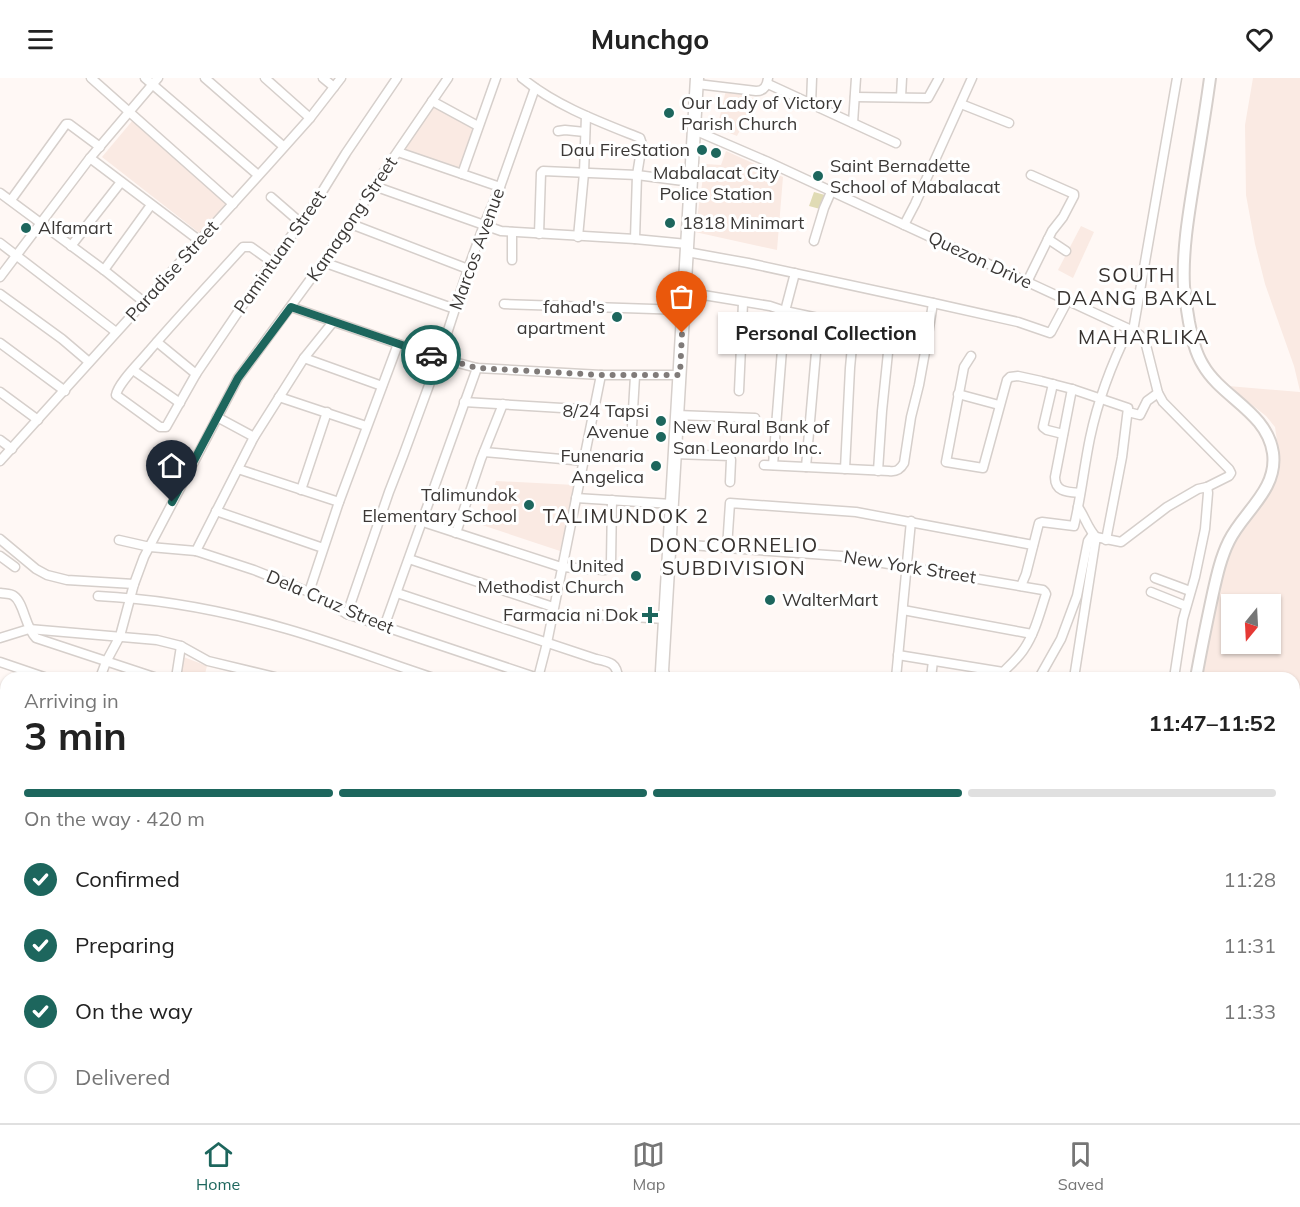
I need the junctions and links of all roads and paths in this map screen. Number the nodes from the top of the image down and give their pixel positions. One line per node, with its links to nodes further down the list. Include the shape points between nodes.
1 (91, 78): 27 (street)
2 (205, 78): 37 (street)
3 (265, 78): 29 (street)
4 (323, 78): 20 (street)
5 (341, 78): 20 (street, Paradise Street)
6 (397, 78): 57 (street, Pamintuan Street)
7 (448, 78): 24 (street, Kamagong Street)
8 (496, 78): 32 (street)
9 (522, 78): 21 (street)
10 (812, 78): 25 (street)
11 (856, 78): 22 (street)
12 (902, 78): 23 (street)
13 (939, 78): 23 (street, via 928,98)
14 (972, 78): 26 (street)
15 (1177, 78): 95 (street)
16 (1210, 78): 221 (main road, via 1188,221 1184,285 1188,313 1195,347 1205,368 1217,384 1255,417 1273,453 1263,493 1239,522 1223,554)
17 (152, 80): 27 (street); 43 (street)
18 (697, 81): 19 (street, via 751,92 763,90); 33 (highway)
19 (768, 81): 25 (street)
20 (334, 87): 29 (street, Paradise Street)
21 (535, 88): 28 (street); 49 (street, Marcos Avenue)
22 (855, 97): 23 (street); 30 (street)
23 (901, 97)
24 (432, 101): 32 (street); 39 (street, Kamagong Street)
25 (811, 104): 30 (street)
26 (961, 104): 31 (street); 60 (street)
27 (129, 111): 38 (street); 54 (street)
28 (586, 116): 35 (street); 45 (street, via 640,138)
29 (310, 118): 37 (street, Paradise Street)
30 (853, 123): 36 (street)
31 (1009, 123)
32 (478, 126): 42 (street)
33 (694, 130): 47 (highway); 51 (street, Quezon Drive)
34 (558, 132): 35 (street)
35 (585, 132): 41 (street)
36 (896, 142)
37 (284, 146): 43 (street, Paradise Street)
38 (100, 147): 40 (street); 53 (street, via 66,124)
39 (398, 152): 42 (street); 48 (street, Kamagong Street)
40 (90, 158): 46 (street); 56 (street)
41 (584, 173): 45 (street); 62 (street, via 543,171); 63 (street)
42 (462, 174): 49 (street)
43 (258, 175): 54 (street, Paradise Street)
44 (1030, 175): 65 (street, via 1074,194)
45 (637, 176): 47 (street); 64 (street)
46 (121, 182): 55 (street); 69 (street)
47 (691, 182): 70 (highway)
48 (374, 186): 58 (street, Kamagong Street); 59 (street)
49 (500, 187): 59 (street, Marcos Avenue)
50 (0, 192): 53 (street)
51 (831, 192): 60 (street, Quezon Drive); 66 (street)
52 (271, 196): 57 (street)
53 (11, 200): 56 (street)
54 (233, 204): 67 (street, Paradise Street)
55 (151, 205): 67 (street); 77 (street)
56 (41, 223): 69 (street); 72 (street)
57 (301, 223): 74 (street, Pamintuan Street)
58 (351, 224): 75 (street, Kamagong Street); 76 (street)
59 (484, 225): 61 (street); 76 (street, Marcos Avenue)
60 (904, 225): 80 (street, Quezon Drive)
61 (512, 232): 62 (street); 73 (street)
62 (539, 234): 63 (street)
63 (578, 237): 64 (street)
64 (634, 239): 70 (street)
65 (1048, 239): 71 (street); 80 (street)
66 (814, 241)
67 (200, 242): 84 (street, Paradise Street)
68 (0, 243): 72 (street)
69 (71, 246): 77 (street)
70 (687, 248): 78 (street); 81 (highway)
71 (1066, 251)
72 (16, 256): 79 (street); 96 (street)
73 (512, 260)
74 (272, 262): 99 (street, via 251,247 243,247); 108 (street, Pamintuan Street)
75 (323, 262): 88 (street, Kamagong Street); 89 (street)
76 (468, 268): 89 (street, Marcos Avenue)
77 (104, 270): 84 (street)
78 (795, 273): 86 (street); 91 (street)
79 (0, 277)
80 (1027, 282): 83 (street, Quezon Drive)
81 (685, 292): 85 (street); 90 (highway)
82 (0, 294): 105 (street)
83 (1068, 300): 86 (street, via 1050,333); 95 (street, Quezon Drive)
84 (144, 302): 96 (street, Paradise Street)
85 (743, 303): 91 (street); 116 (street)
86 (933, 303): 98 (street)
87 (504, 304): 90 (street)
88 (291, 307): 93 (street); 130 (street, Kamagong Street, via 238,378)
89 (455, 309): 104 (street, Marcos Avenue)
90 (684, 310): 110 (highway)
91 (785, 311): 92 (street); 143 (street, via 768,465)
92 (819, 318): 94 (street); 143 (street)
93 (333, 322): 101 (street); 103 (street)
94 (854, 325): 97 (street); 145 (street)
95 (1131, 330): 118 (street, via 1145,341); 121 (street, via 1113,363)
96 (116, 332): 105 (street, Paradise Street)
97 (890, 333): 98 (street); 146 (street)
98 (927, 341): 146 (street, via 904,463 895,472)
99 (157, 342): 107 (street); 108 (street)
100 (0, 343): 115 (street)
101 (398, 344): 104 (street); 113 (street)
102 (971, 356): 119 (street)
103 (304, 358): 113 (street); 120 (street)
104 (439, 358): 106 (street); 188 (street, Marcos Avenue)
105 (89, 362): 115 (street, Paradise Street)
106 (477, 368): 109 (street); 122 (street)
107 (133, 370): 123 (street); 123 (street, Pamintuan Street, via 116,395 160,427 166,427)
108 (196, 374): 123 (street, Pamintuan Street)
109 (601, 375): 111 (street); 126 (street)
110 (680, 375): 111 (street); 129 (highway)
111 (635, 376): 134 (street)
112 (1053, 384): 114 (street); 125 (street, via 1010,377); 135 (street, via 1043,427)
113 (382, 386): 133 (street)
114 (1072, 389): 121 (street); 135 (street)
115 (65, 391): 132 (street, Paradise Street)
116 (739, 391)
117 (0, 392): 132 (street)
118 (1158, 393): 128 (street, via 1147,401 1140,415); 148 (street, via 1229,469 1229,476)
119 (958, 394): 125 (street); 125 (street, via 946,462 983,468)
120 (279, 397): 127 (street); 136 (street)
121 (1101, 399): 128 (street, via 1128,408); 150 (street)
122 (464, 402): 124 (street); 158 (street)
123 (180, 403)
124 (503, 404): 126 (street); 139 (street)
125 (999, 405)
126 (595, 410): 142 (street)
127 (327, 412): 133 (street); 149 (street)
128 (1128, 412): 164 (street)
129 (677, 415): 131 (street); 140 (highway)
130 (217, 417): 136 (street); 166 (street, Kamagong Street)
131 (755, 418)
132 (38, 420): 138 (street, Paradise Street)
133 (366, 426): 153 (street)
134 (632, 427)
135 (1063, 434): 150 (street, via 1055,483 1063,491)
136 (254, 437): 144 (street)
137 (0, 440): 138 (street)
138 (12, 449): 141 (street, Paradise Street)
139 (484, 452): 142 (street); 159 (street)
140 (675, 454): 147 (street, via 730,456); 154 (highway)
141 (0, 461)
142 (584, 461): 151 (street)
143 (806, 467): 145 (street)
144 (238, 469): 149 (street); 156 (street)
145 (846, 469): 146 (street)
146 (878, 471)
147 (730, 482)
148 (1207, 487): 164 (street, via 1167,507 1121,542); 178 (street, via 1205,529)
149 (301, 490): 153 (street)
150 (1080, 493): 155 (street)
151 (576, 498): 152 (street); 174 (street)
152 (612, 500): 154 (street); 174 (street, via 609,567)
153 (339, 502): 167 (street)
154 (672, 504): 165 (highway)
155 (1078, 507): 160 (street); 163 (street, via 1073,526 1039,523)
156 (216, 511): 167 (street); 169 (street)
157 (911, 521): 163 (street); 168 (street, via 856,512 730,502); 172 (street)
158 (423, 522): 159 (street); 171 (street)
159 (456, 533): 174 (street)
160 (1095, 536): 164 (street); 218 (street, via 1088,541 1077,596 1061,639); 219 (street)
161 (0, 539): 176 (street, via 47,575)
162 (119, 540): 166 (street, Dela Cruz Street)
163 (1034, 540): 177 (street)
164 (1106, 540)
165 (669, 543): 168 (street, New York Street); 190 (highway)
166 (150, 547): 169 (street, Dela Cruz Street); 176 (street, Kamagong Street)
167 (323, 548): 179 (street)
168 (727, 548): 172 (street, New York Street, via 842,556)
169 (196, 551): 179 (street, Dela Cruz Street)
170 (0, 556): 173 (street)
171 (410, 559): 182 (street); 186 (street)
172 (906, 566): 177 (street, New York Street); 187 (street)
173 (15, 567)
174 (561, 567): 186 (street)
175 (1155, 578): 178 (street)
176 (134, 584): 184 (street, Kamagong Street)
177 (1021, 586): 193 (street, New York Street, via 1046,594)
178 (1190, 591): 185 (street)
179 (309, 592): 188 (street, Dela Cruz Street)
180 (1151, 592): 185 (street)
181 (0, 593): 192 (street, via 17,599)
182 (397, 593): 191 (street); 196 (street)
183 (98, 596): 184 (street)
184 (131, 597): 194 (street, Kamagong Street); 209 (street, via 287,629)
185 (1186, 606): 220 (street)
186 (553, 608): 196 (street)
187 (903, 610): 193 (street); 198 (street)
188 (347, 614): 191 (street, Dela Cruz Street)
189 (600, 615): 190 (street)
190 (665, 619): 213 (highway)
191 (384, 627): 210 (street, Dela Cruz Street)
192 (29, 630): 194 (street); 195 (street); 201 (street, via 36,638)
193 (1032, 633): 217 (street)
194 (120, 636): 197 (street); 201 (street, Kamagong Street)
195 (0, 638)
196 (547, 643): 211 (street); 212 (street, via 614,665)
197 (181, 645): 202 (street, via 208,661); 206 (street)
198 (898, 655): 199 (street); 214 (street)
199 (933, 661): 215 (street); 216 (street)
200 (0, 662): 203 (street)
201 (106, 662): 204 (street, Kamagong Street); 205 (street)
202 (238, 668): 207 (street); 208 (street)
203 (29, 672)
204 (102, 672)
205 (138, 672)
206 (177, 672)
207 (238, 672)
208 (254, 672)
209 (416, 672)
210 (520, 672)
211 (540, 672)
212 (618, 672)
213 (661, 672)
214 (897, 672)
215 (932, 672)
216 (986, 672)
217 (1004, 672)
218 (1042, 672)
219 (1075, 672)
220 (1175, 672)
221 (1197, 672)

